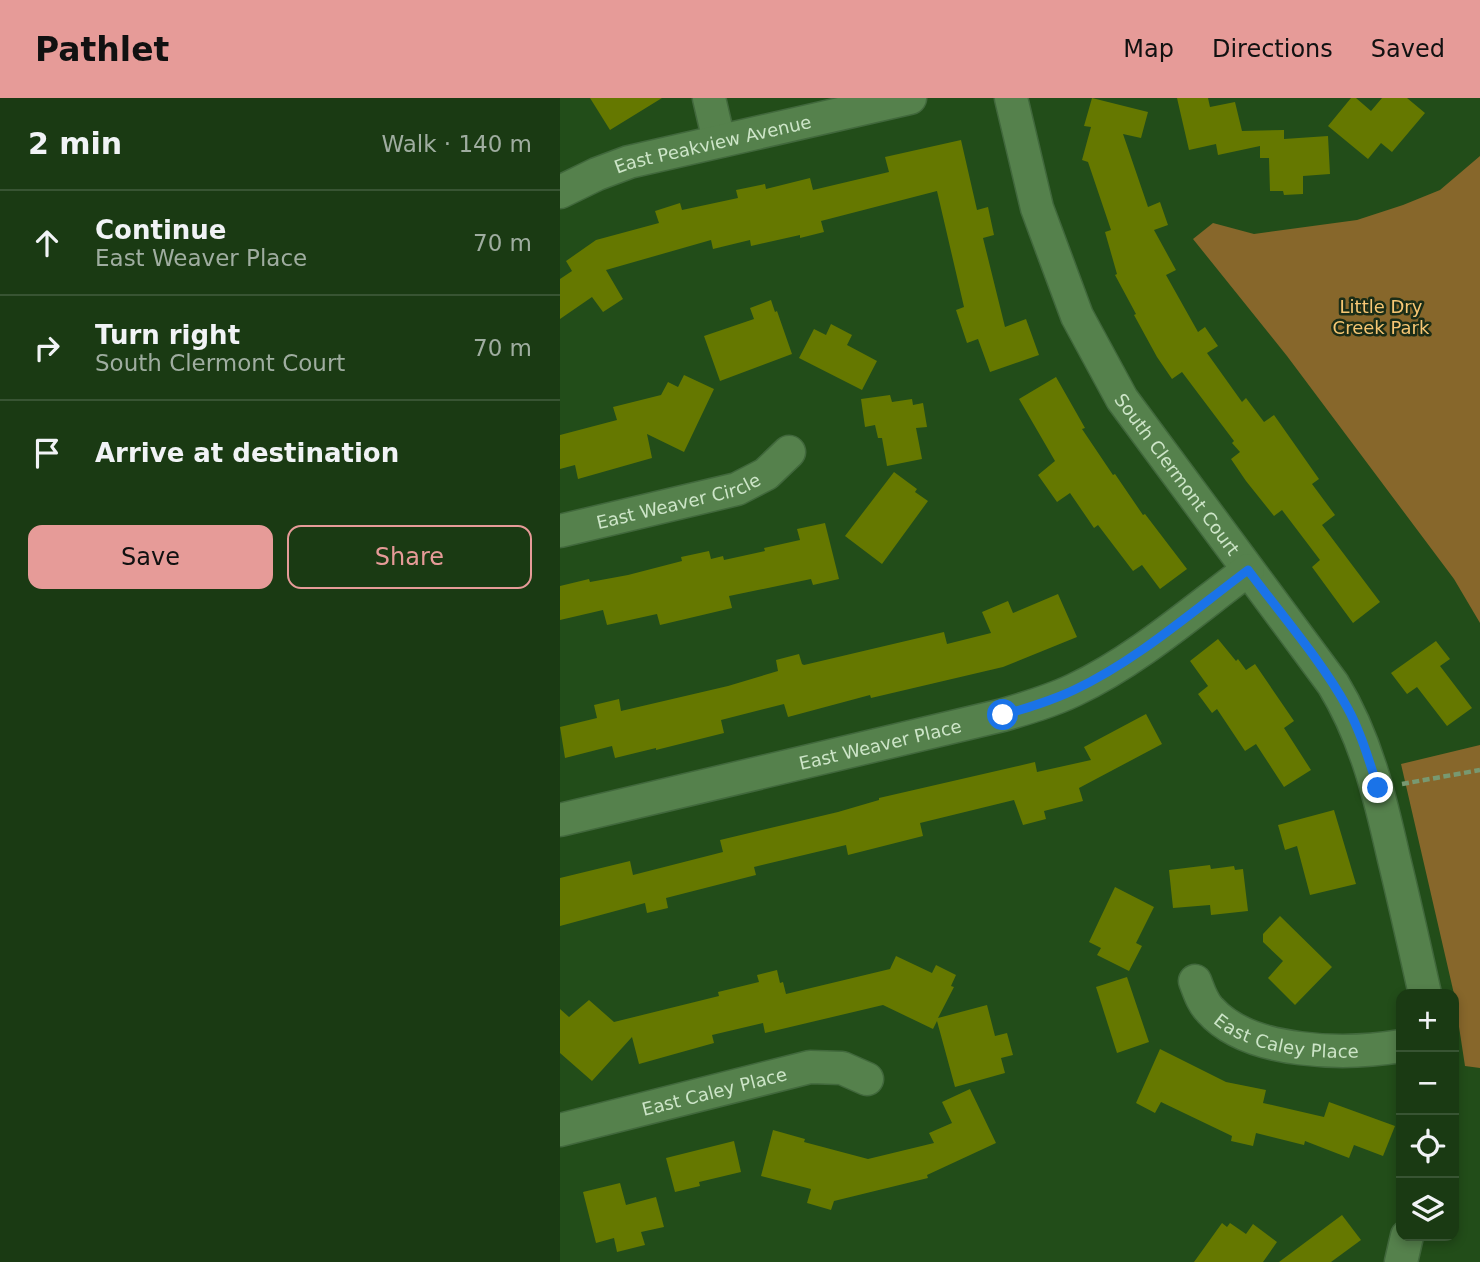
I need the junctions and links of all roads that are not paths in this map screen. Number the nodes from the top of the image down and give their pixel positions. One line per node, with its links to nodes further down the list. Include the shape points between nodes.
1 (709, 98): 4 (street)
2 (910, 98): 4 (street, East Peakview Avenue)
3 (1012, 98): 8 (street, South Clermont Court, via 1037,208 1077,316 1122,399)
4 (719, 141): 5 (street, East Peakview Avenue, via 629,162)
5 (560, 192)
6 (789, 452): 7 (street, East Weaver Circle, via 766,474 737,489)
7 (560, 531)
8 (1248, 570): 9 (street, East Weaver Place, via 1128,659 1055,698 1003,715); 11 (street, South Clermont Court, via 1333,684 1364,745)
9 (560, 820)
10 (1195, 981): 12 (street, East Caley Place, via 1217,1017 1275,1044 1336,1051)
11 (1424, 989)
12 (1396, 1046)
13 (867, 1079): 14 (street, East Caley Place, via 842,1068 810,1067)
14 (560, 1130)
15 (1406, 1241): 16 (street)
16 (1401, 1262)

